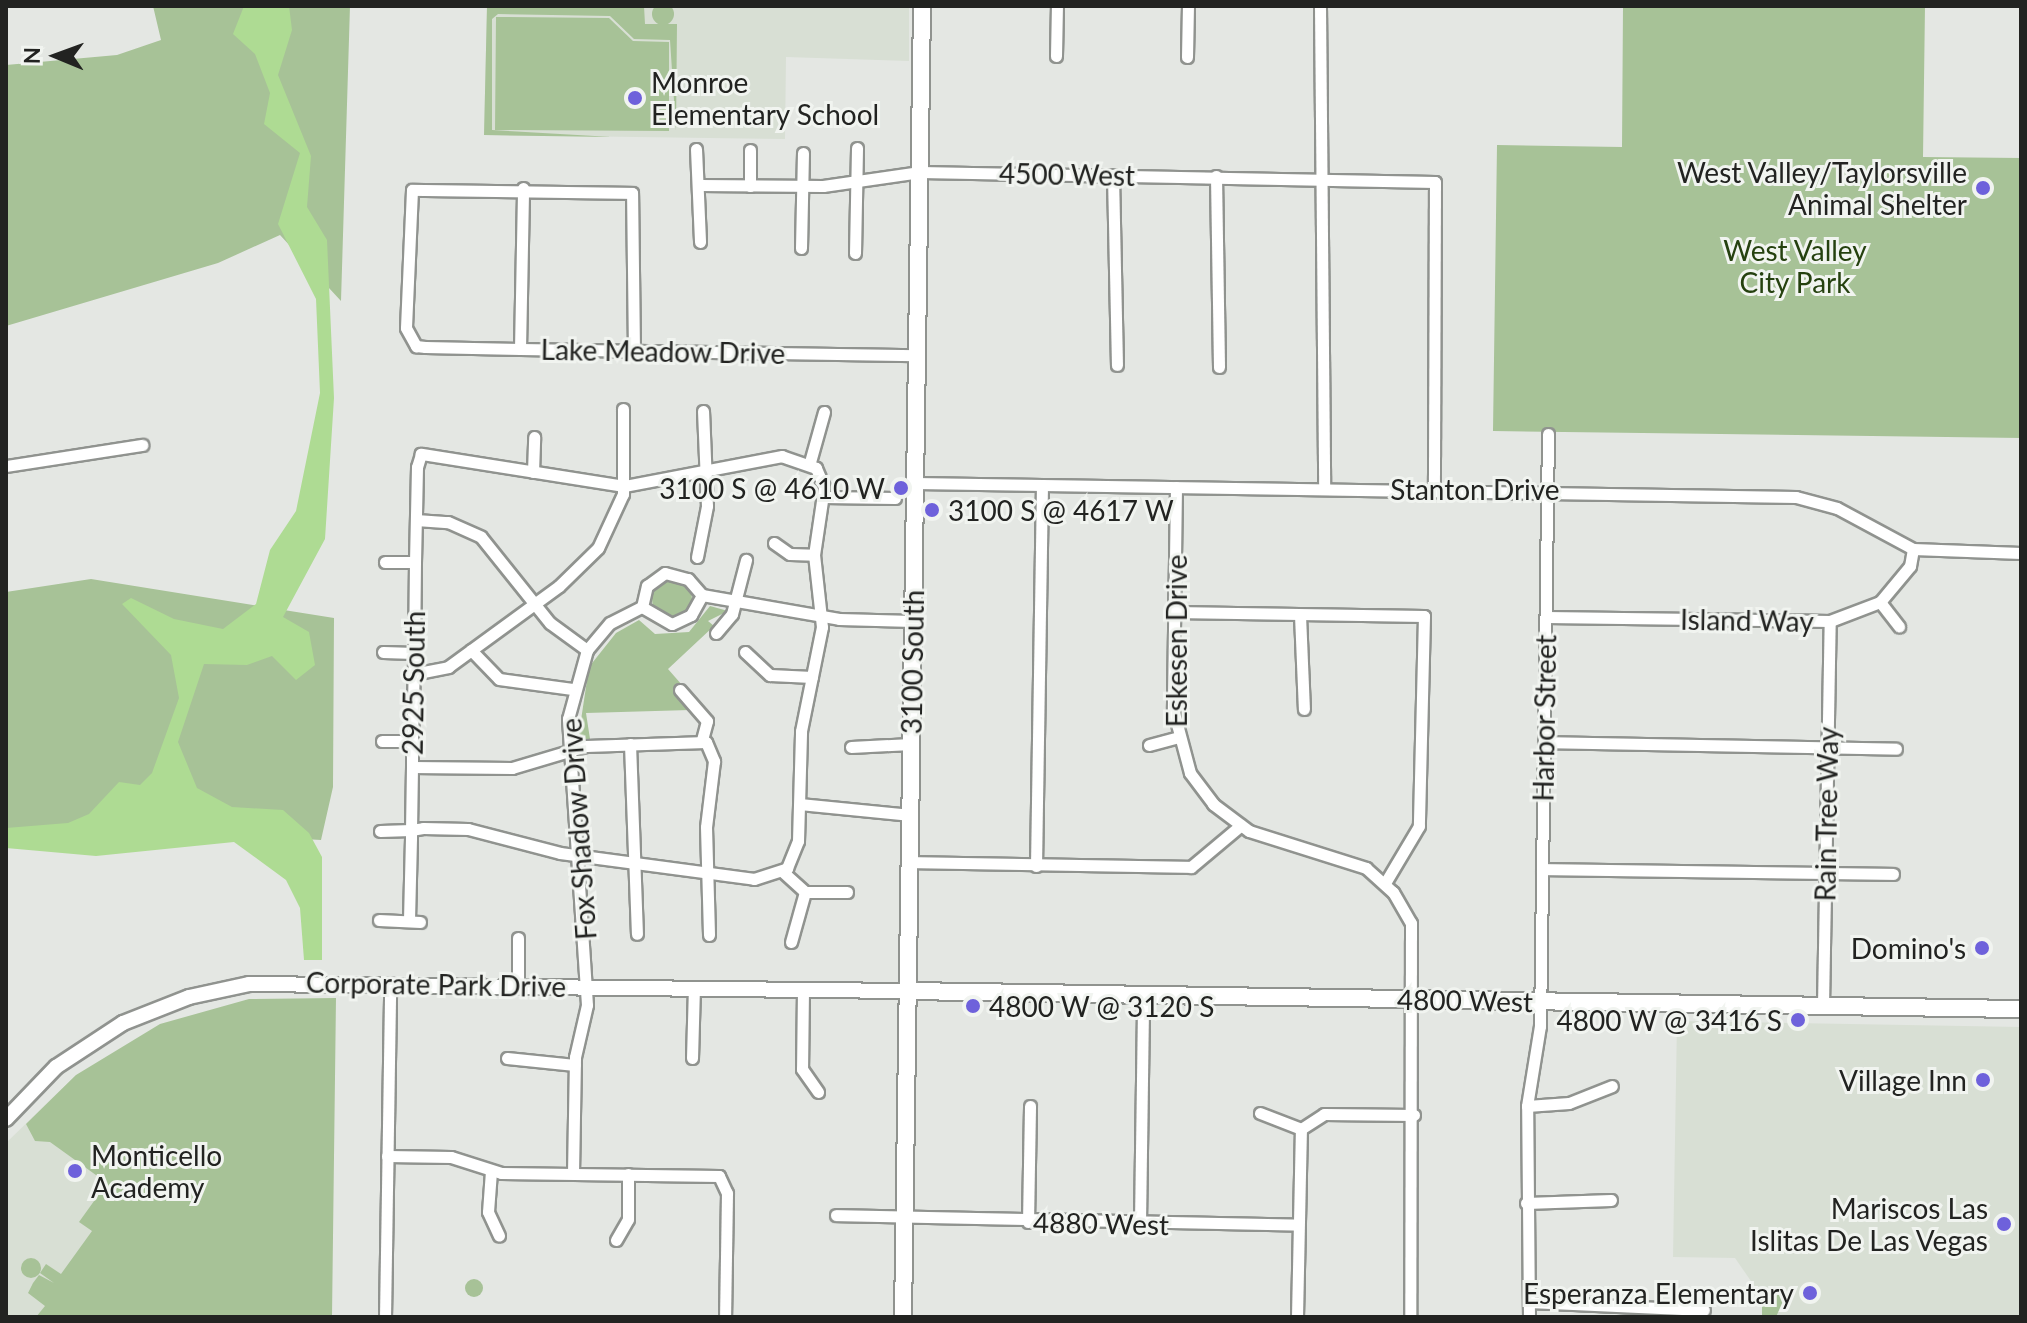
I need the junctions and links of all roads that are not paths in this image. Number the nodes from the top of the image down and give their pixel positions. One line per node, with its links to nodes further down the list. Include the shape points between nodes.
1 (922, 6): 11 (main road, 3100 South)
2 (1057, 6): 5 (street)
3 (1188, 6): 6 (street)
4 (1320, 6): 14 (street)
5 (1056, 56)
6 (1187, 57)
7 (857, 148): 15 (street)
8 (696, 149): 16 (street)
9 (750, 150): 17 (street)
10 (803, 153): 19 (street)
11 (920, 172): 12 (street, 4500 West); 15 (street, 4500 West); 25 (main road, 3100 South)
12 (1113, 175): 13 (street, 4500 West); 26 (street)
13 (1216, 176): 14 (street, 4500 West); 27 (street)
14 (1318, 177): 43 (street, via 1326,272); 44 (street, 4500 West, via 1435,182)
15 (857, 179): 19 (street, 4500 West); 22 (street)
16 (700, 185): 17 (street, 4500 West); 20 (street)
17 (750, 186): 19 (street, 4500 West)
18 (523, 188): 23 (street); 23 (street, Lake Meadow Drive, via 412,190 410,343); 24 (street, via 632,193)
19 (802, 188): 21 (street)
20 (700, 242)
21 (801, 248)
22 (855, 253)
23 (520, 349): 24 (street, Lake Meadow Drive)
24 (634, 351): 25 (street, Lake Meadow Drive)
25 (917, 355): 38 (main road, 3100 South)
26 (1117, 365)
27 (1219, 367)
28 (623, 409): 40 (street)
29 (703, 411): 36 (street)
30 (824, 412): 34 (street)
31 (1548, 434): 42 (street, Harbor Street)
32 (534, 437): 37 (street)
33 (142, 445): 35 (street)
34 (810, 462): 36 (street, via 773,457); 45 (street, via 822,477)
35 (6, 466)
36 (704, 471): 40 (street); 52 (street, via 707,515)
37 (533, 472): 40 (street); 47 (street, 2925 South, via 428,450 417,462)
38 (915, 483): 39 (street, Stanton Drive); 65 (main road, 3100 South)
39 (1042, 485): 41 (street, Stanton Drive); 100 (street)
40 (624, 486): 59 (street, via 598,548)
41 (1176, 487): 43 (street, Stanton Drive); 61 (street, Eskesen Drive)
42 (1548, 488): 44 (street, Stanton Drive); 49 (street, Stanton Drive, via 1806,498); 64 (street, Harbor Street)
43 (1324, 489): 44 (street, Stanton Drive)
44 (1434, 491)
45 (824, 497): 46 (street); 51 (street)
46 (895, 498)
47 (416, 520): 55 (street, 2925 South); 59 (street, via 448,522 481,537)
48 (774, 543): 51 (street, via 790,554)
49 (1913, 549): 50 (street, Stanton Drive); 58 (street, Island Way, via 1910,566)
50 (2021, 553)
51 (814, 555): 63 (street)
52 (697, 557)
53 (746, 560): 57 (street)
54 (385, 562): 55 (street)
55 (415, 562): 73 (street, 2925 South)
56 (702, 595): 57 (street, Fox Shadow Drive); 60 (street, via 691,615 672,624); 60 (street, Fox Shadow Drive, via 688,579 665,573 647,586)
57 (736, 597): 63 (street, Fox Shadow Drive); 68 (street)
58 (1880, 602): 66 (street, Island Way); 67 (street)
59 (535, 603): 69 (street); 70 (street)
60 (642, 607): 70 (street, Fox Shadow Drive, via 610,623)
61 (1174, 612): 62 (street); 79 (street, Eskesen Drive)
62 (1300, 615): 78 (street); 106 (street, via 1424,616 1419,826)
63 (820, 617): 65 (street, Fox Shadow Drive); 75 (street)
64 (1546, 617): 66 (street, Island Way); 83 (street, Harbor Street)
65 (913, 621): 85 (main road, 3100 South)
66 (1830, 621): 88 (street, Rain Tree Way)
67 (1899, 626)
68 (716, 633)
69 (471, 650): 74 (street, via 440,671); 76 (street, via 499,679)
70 (587, 650): 76 (street, Fox Shadow Drive)
71 (383, 652): 73 (street)
72 (745, 652): 75 (street, via 770,675)
73 (414, 653): 74 (street, 2925 South)
74 (413, 674): 82 (street, 2925 South)
75 (812, 677): 92 (street, via 801,731)
76 (572, 689): 89 (street, Fox Shadow Drive)
77 (680, 690): 80 (street, via 707,721)
78 (1304, 709)
79 (1176, 738): 86 (street); 94 (street, Eskesen Drive, via 1197,785)
80 (702, 740): 84 (street); 103 (street, via 714,761 706,827)
81 (382, 741): 82 (street)
82 (412, 741): 91 (street, 2925 South)
83 (1544, 742): 88 (street); 101 (street, Harbor Street)
84 (630, 744): 89 (street); 98 (street)
85 (911, 744): 87 (street); 93 (main road, 3100 South)
86 (1149, 745)
87 (851, 747)
88 (1827, 747): 90 (street); 104 (street, Rain Tree Way)
89 (567, 749): 91 (street, via 512,768); 97 (street, Fox Shadow Drive)
90 (1896, 749)
91 (412, 767): 95 (street, 2925 South)
92 (800, 804): 93 (street); 102 (street, via 796,851)
93 (910, 815): 99 (main road, 3100 South)
94 (1241, 825): 100 (street, via 1191,867); 106 (street, Eskesen Drive, via 1356,864)
95 (411, 830): 96 (street); 97 (street, via 468,829); 109 (street, 2925 South, via 414,921)
96 (380, 831)
97 (581, 854): 98 (street); 116 (street, Fox Shadow Drive)
98 (637, 858): 103 (street); 110 (street)
99 (910, 862): 100 (street); 119 (main road, 3100 South)
100 (1036, 866)
101 (1542, 869): 104 (street); 122 (street, Harbor Street)
102 (783, 872): 103 (street, via 760,879); 107 (street)
103 (710, 873): 111 (street)
104 (1825, 874): 105 (street); 123 (street, Rain Tree Way)
105 (1893, 874)
106 (1385, 883): 121 (street, Eskesen Drive, via 1411,923)
107 (805, 892): 108 (street); 113 (street)
108 (847, 892)
109 (379, 920)
110 (637, 934)
111 (709, 935)
112 (518, 938): 115 (street)
113 (791, 942)
114 (390, 983): 115 (street, Corporate Park Drive); 134 (street, Corporate Park Drive, via 249,984 172,1002 76,1052); 136 (street)
115 (518, 985): 116 (street, Corporate Park Drive)
116 (586, 986): 117 (street, Corporate Park Drive); 127 (street, Fox Shadow Drive)
117 (694, 988): 118 (street, Corporate Park Drive); 126 (street)
118 (803, 990): 119 (street, Corporate Park Drive); 129 (street, via 802,1069)
119 (908, 991): 120 (main road, 4800 West); 143 (main road, 3100 South)
120 (1143, 995): 121 (main road, 4800 West); 145 (street)
121 (1416, 1000): 122 (main road, 4800 West); 133 (street, Eskesen Drive)
122 (1540, 1002): 123 (main road, 4800 West); 131 (street, Harbor Street)
123 (1823, 1006): 124 (main road, 4800 West)
124 (2021, 1009)
125 (507, 1058): 127 (street)
126 (692, 1058)
127 (575, 1065): 138 (street, Fox Shadow Drive)
128 (1612, 1086): 131 (street, via 1569,1103)
129 (818, 1092)
130 (1030, 1106): 144 (street)
131 (1527, 1106): 141 (street, Harbor Street)
132 (1260, 1113): 135 (street)
133 (1414, 1115): 135 (street, via 1324,1114); 155 (street, Eskesen Drive)
134 (6, 1119)
135 (1301, 1129): 146 (street)
136 (387, 1156): 137 (street, via 451,1157); 151 (street)
137 (491, 1171): 138 (street); 147 (street, via 488,1212)
138 (573, 1173): 139 (street)
139 (628, 1174): 148 (street, via 628,1219); 152 (street, via 719,1176 727,1193)
140 (1611, 1200): 141 (street)
141 (1526, 1203): 149 (street, Harbor Street)
142 (836, 1215): 143 (street, 4880 West)
143 (904, 1220): 144 (street, 4880 West); 153 (main road, 3100 South)
144 (1028, 1222): 145 (street, 4880 West)
145 (1140, 1223): 146 (street, 4880 West)
146 (1298, 1225): 154 (street)
147 (499, 1236)
148 (616, 1240)
149 (1529, 1302): 150 (street); 156 (street, Harbor Street)
150 (1704, 1310)
151 (385, 1317)
152 (725, 1317)
153 (903, 1317)
154 (1297, 1317)
155 (1410, 1317)
156 (1529, 1317)

